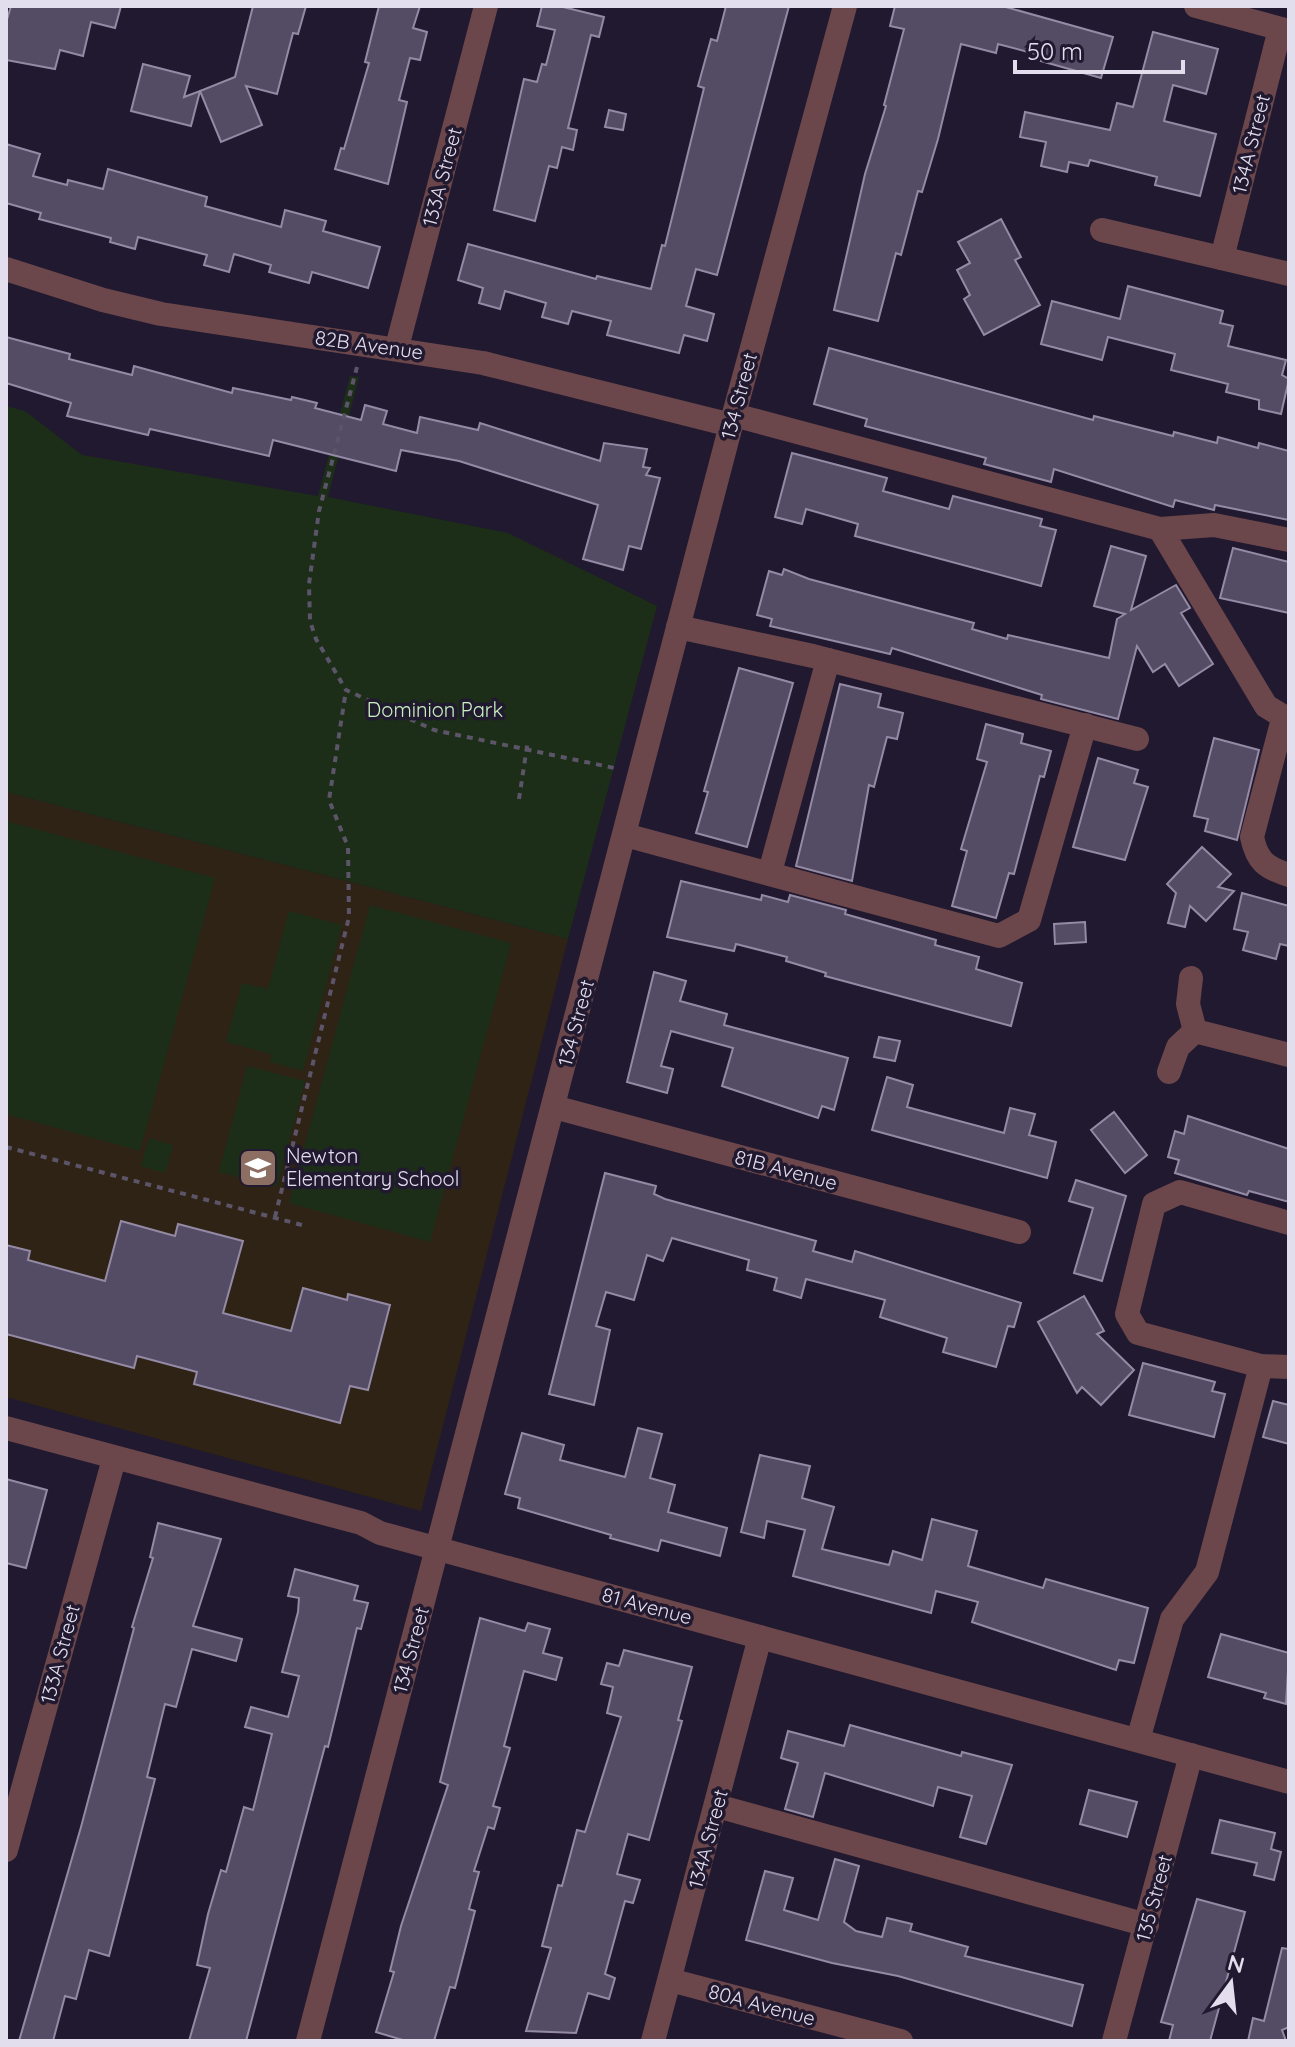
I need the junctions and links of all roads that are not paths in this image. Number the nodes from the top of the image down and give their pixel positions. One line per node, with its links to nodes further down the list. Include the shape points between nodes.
1 (486, 6): 9 (street, 133A Street)
2 (845, 6): 10 (street, 134 Street)
3 (1196, 6): 4 (street)
4 (1284, 30): 6 (street, 134A Street)
5 (1102, 230): 6 (street)
6 (1222, 258): 8 (street)
7 (6, 269): 9 (street, 82B Avenue, via 161,314)
8 (1289, 274)
9 (397, 347): 10 (street, 82B Avenue)
10 (732, 420): 11 (street, 82B Avenue); 13 (street, 134 Street)
11 (1160, 529): 12 (street, 82B Avenue, via 1214,525); 15 (street, via 1266,706)
12 (1289, 540)
13 (678, 627): 14 (street); 18 (street, 134 Street)
14 (828, 660): 16 (street); 19 (street)
15 (1286, 719): 20 (street, via 1252,837 1256,857)
16 (1085, 725): 17 (street); 19 (street, via 1029,920 999,936)
17 (1137, 739)
18 (625, 835): 19 (street); 25 (street, 134 Street)
19 (770, 872)
20 (1289, 875)
21 (1191, 978): 22 (street, via 1188,1004)
22 (1195, 1031): 23 (street); 24 (street, via 1178,1047)
23 (1289, 1055)
24 (1169, 1072)
25 (554, 1107): 27 (street, 81B Avenue); 32 (street, 134 Street)
26 (1289, 1223): 28 (street, via 1180,1192 1154,1204 1127,1314 1138,1333)
27 (1019, 1232)
28 (1261, 1366): 29 (street); 34 (street, via 1207,1572 1172,1619)
29 (1289, 1367)
30 (6, 1428): 31 (street, 81 Avenue)
31 (114, 1459): 32 (street, 81 Avenue); 38 (street, 133A Street)
32 (438, 1548): 33 (street, 81 Avenue); 41 (street, 134 Street)
33 (760, 1637): 34 (street, 81 Avenue); 37 (street, 134A Street)
34 (1138, 1740): 35 (street, 81 Avenue)
35 (1191, 1755): 36 (street, 81 Avenue); 39 (street, 135 Street)
36 (1289, 1782)
37 (717, 1806): 39 (street); 40 (street, 134A Street)
38 (6, 1850)
39 (1147, 1925): 44 (street, 135 Street)
40 (670, 1980): 42 (street, 134A Street); 43 (street, 80A Avenue)
41 (308, 2041)
42 (653, 2041)
43 (901, 2041)
44 (1114, 2041)

